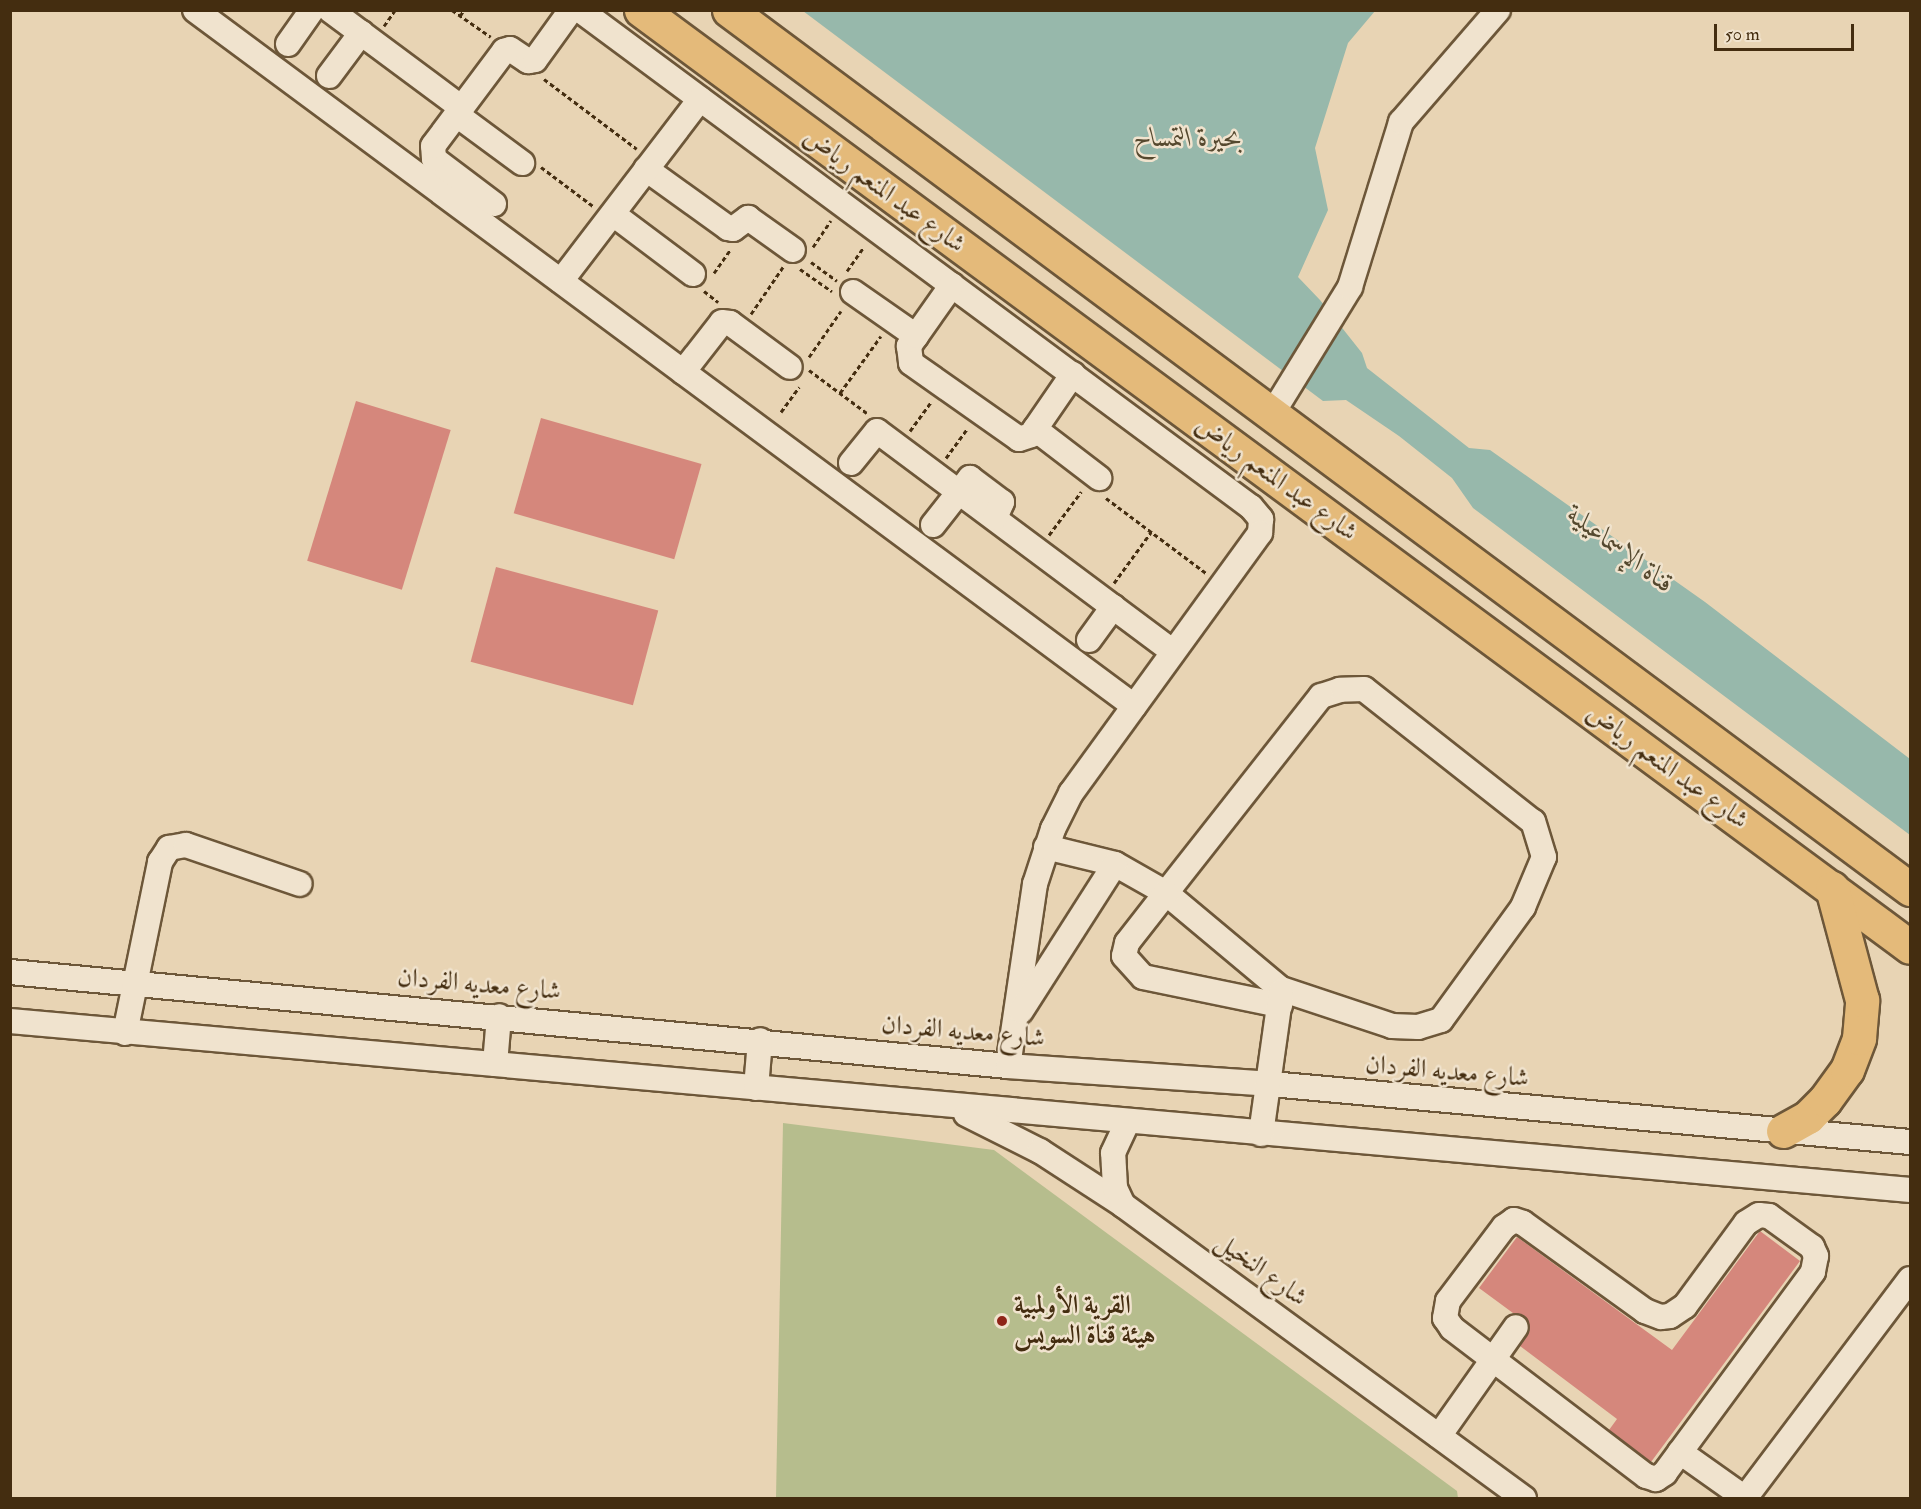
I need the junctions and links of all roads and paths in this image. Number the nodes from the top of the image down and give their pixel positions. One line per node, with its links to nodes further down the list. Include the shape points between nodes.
1 (195, 10): 27 (street)
2 (312, 10): 13 (street)
3 (330, 10): 12 (street)
4 (452, 10): 11 (path)
5 (464, 10): 11 (path)
6 (571, 10): 15 (street)
7 (580, 10): 17 (street)
8 (641, 10): 47 (highway, شارع عبد المنعم رياض)
9 (729, 10): 39 (highway, شارع عبد المنعم رياض)
10 (1498, 10): 39 (street, via 1401,122 1350,287)
11 (460, 16): 14 (path)
12 (361, 33): 16 (street); 18 (street)
13 (288, 44)
14 (507, 49): 15 (street); 18 (street)
15 (532, 61): 20 (path, via 538,75)
16 (329, 76)
17 (700, 99): 20 (street); 22 (street)
18 (460, 111): 19 (street); 21 (street, via 433,146 432,156)
19 (522, 163)
20 (650, 165): 23 (street); 25 (street, via 728,228 733,229 748,218)
21 (494, 204)
22 (842, 204): 24 (street); 25 (path)
23 (613, 213): 26 (street); 27 (street)
24 (876, 229): 28 (street); 29 (path)
25 (796, 260): 29 (path); 29 (path); 30 (path)
26 (693, 274)
27 (561, 281): 33 (street)
28 (952, 285): 31 (street); 34 (street)
29 (842, 293): 31 (street); 32 (path)
30 (745, 323)
31 (912, 341): 35 (street, via 911,363); 36 (path, via 886,330)
32 (801, 368): 33 (street, via 730,323 722,322); 37 (path)
33 (683, 372): 55 (street)
34 (1072, 374): 40 (street); 51 (street, via 1257,512 1260,533)
35 (943, 386): 38 (street); 41 (path)
36 (840, 393)
37 (781, 412)
38 (980, 412): 40 (street, via 1019,439); 44 (path)
39 (1272, 414): 43 (highway, شارع عبد المنعم رياض)
40 (1035, 429): 45 (street)
41 (898, 447): 42 (street, via 875,431); 44 (street)
42 (850, 463)
43 (1343, 467): 47 (highway); 60 (highway, شارع عبد المنعم رياض)
44 (935, 474): 46 (street)
45 (1094, 484): 49 (path); 50 (path)
46 (958, 491): 48 (street); 50 (street)
47 (1313, 507): 59 (highway, شارع عبد المنعم رياض)
48 (933, 525)
49 (1151, 532): 51 (path); 52 (path)
50 (1037, 550): 52 (street)
51 (1222, 585): 54 (street)
52 (1108, 603): 53 (street); 54 (street)
53 (1089, 640)
54 (1173, 652): 55 (street)
55 (1134, 706): 56 (street, via 1071,794)
56 (1046, 847): 57 (street); 68 (street, via 1032,903)
57 (1115, 864): 61 (street); 68 (street, via 1035,984)
58 (300, 884): 64 (street, via 186,845 169,848 160,862)
59 (1832, 888): 62 (highway, شارع عبد المنعم رياض); 77 (highway, via 1862,1000 1859,1038 1847,1070 1825,1100 1808,1117)
60 (1911, 890)
61 (1166, 893): 65 (street); 65 (street, via 1127,943 1124,956 1131,968 1143,977); 65 (street, via 1321,696 1340,690 1364,689 1533,822 1544,857 1523,907 1441,1020 1418,1027 1392,1026)
62 (1911, 948)
63 (10, 972): 64 (street, شارع معديه الفردان)
64 (133, 983): 66 (street, شارع معديه الفردان); 69 (street)
65 (1280, 997): 73 (street)
66 (499, 1016): 70 (street, شارع معديه الفردان); 71 (street)
67 (10, 1021): 69 (street)
68 (1012, 1028): 72 (street)
69 (125, 1033): 71 (street)
70 (760, 1040): 72 (street, شارع معديه الفردان); 74 (street)
71 (495, 1064): 74 (street)
72 (1008, 1066): 73 (street, شارع معديه الفردان)
73 (1271, 1084): 77 (street, شارع معديه الفردان); 78 (street)
74 (756, 1088): 75 (street)
75 (952, 1108): 76 (street); 81 (street, شارع النخيل, via 1040,1151)
76 (1128, 1121): 78 (street); 81 (street, via 1112,1162 1115,1188)
77 (1783, 1131): 79 (street, شارع معديه الفردان)
78 (1261, 1134): 80 (street)
79 (1911, 1142)
80 (1911, 1190)
81 (1123, 1205): 85 (street, شارع النخيل)
82 (1911, 1279): 88 (street)
83 (1516, 1327): 84 (street)
84 (1494, 1359): 85 (street); 86 (street, via 1651,1479 1661,1477); 86 (street, via 1452,1328 1444,1312 1508,1223 1523,1223 1645,1311 1661,1317 1685,1306 1746,1223 1759,1215 1769,1216 1812,1247 1816,1256 1813,1272)
85 (1439, 1436): 87 (street, شارع النخيل)
86 (1680, 1452): 88 (street)
87 (1524, 1498)
88 (1745, 1498)

